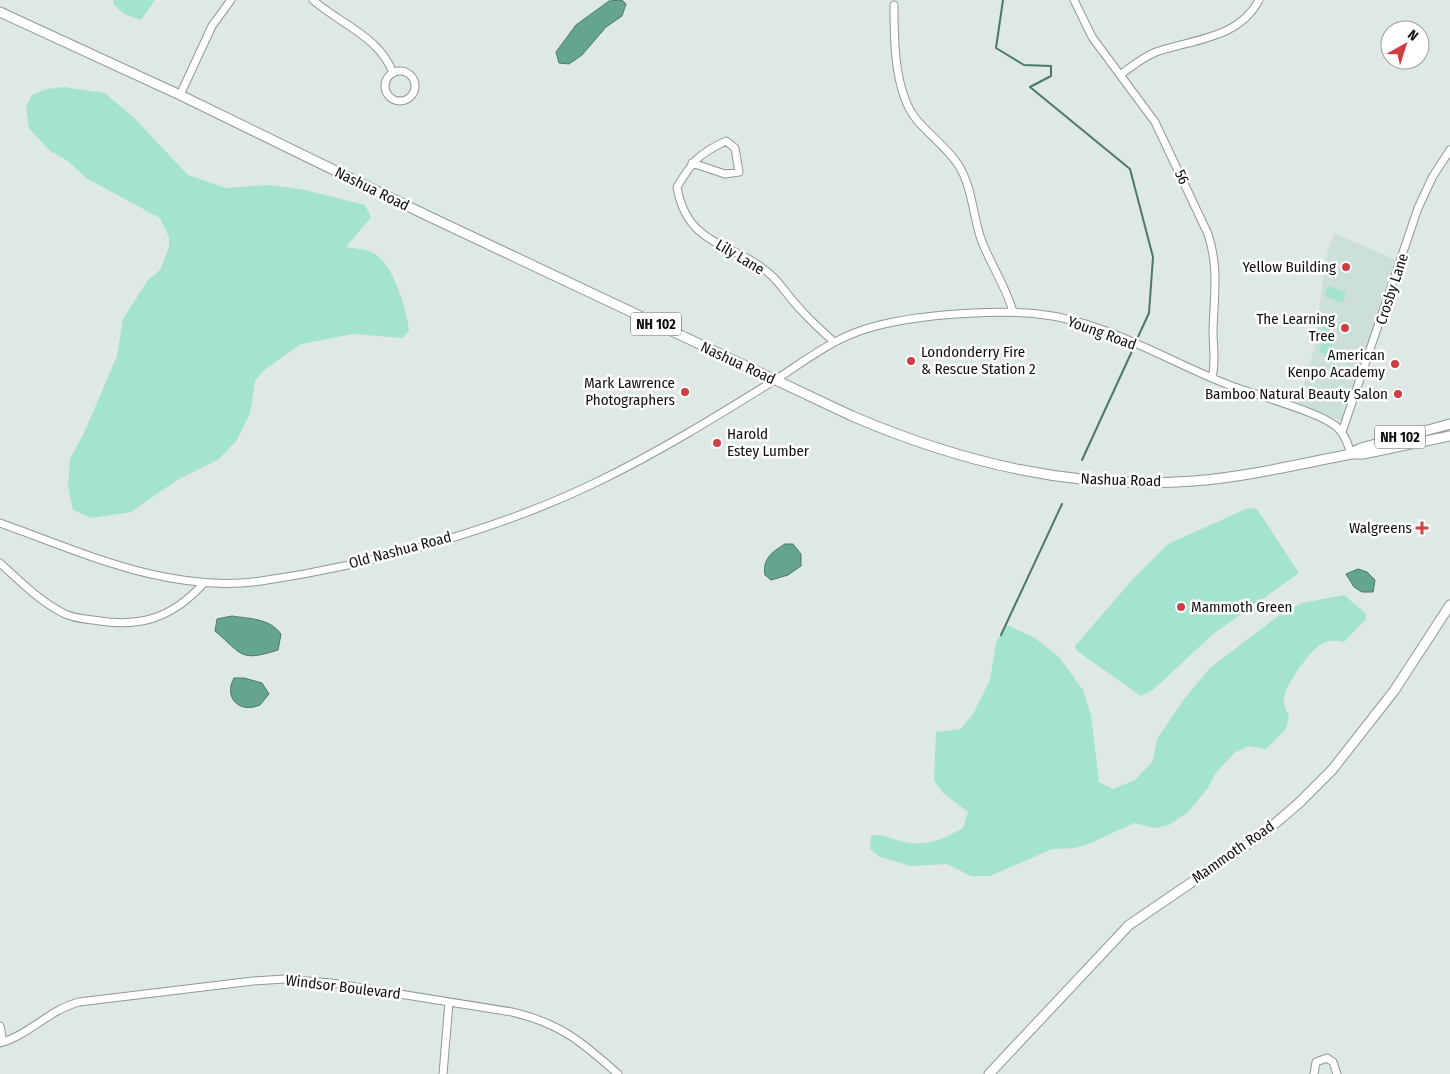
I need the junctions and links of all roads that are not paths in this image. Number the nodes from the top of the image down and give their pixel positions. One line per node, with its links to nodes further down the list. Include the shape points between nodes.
1 (231, 0): 9 (street, via 212,26)
2 (312, 0): 7 (street, via 377,46 388,59)
3 (1074, 0): 8 (street, 56, via 1092,37)
4 (1259, 0): 8 (street, via 1245,20 1232,28 1157,52)
5 (894, 5): 12 (street, via 894,29 904,100 916,120 954,158 962,172 981,238 1007,293)
6 (0, 12): 9 (main road, Nashua Road / NH 102)
7 (393, 72): 7 (street, via 403,71 414,78 415,91 409,99 397,101 388,95 386,81)
8 (1120, 75): 14 (street, 56, via 1146,108 1162,136 1213,248 1217,278)
9 (180, 95): 15 (main road, Nashua Road / NH 102)
10 (1450, 150): 17 (street, Crosby Lane, via 1418,208)
11 (692, 163): 11 (street, Lily Lane, via 704,151 726,141 735,148 739,172 725,174); 13 (street, Lily Lane, via 678,187 681,207 699,232 773,276 801,310)
12 (1012, 312): 13 (street, Young Road, via 884,324); 14 (street, Young Road, via 1069,319 1099,328)
13 (834, 342): 15 (street, Young Road)
14 (1212, 378): 17 (street, Young Road, via 1325,419)
15 (775, 380): 19 (main road, Nashua Road / NH 102, via 924,445 991,465 1077,479 1155,483 1193,481); 22 (street, Old Nashua Road, via 637,462 568,495 510,517 409,550 354,563 262,581)
16 (1450, 424): 19 (main road, Nashua Road / NH 102, via 1361,448)
17 (1342, 432): 19 (street)
18 (1450, 436): 19 (main road, Nashua Road / NH 102)
19 (1351, 454)
20 (0, 523): 22 (street, Old Nashua Road, via 146,574)
21 (0, 563): 22 (street, via 39,598 65,614 118,624 141,622 163,614 180,606)
22 (203, 584)
23 (1450, 605): 29 (main road, Mammoth Road, via 1394,692 1332,770 1264,833 1129,925)
24 (449, 1002): 26 (street, Windsor Boulevard, via 331,983 284,979 253,981 79,1002 61,1008 21,1035); 27 (street); 28 (street, Windsor Boulevard, via 513,1012 551,1024 578,1040)
25 (0, 1026): 26 (street)
26 (2, 1043)
27 (443, 1074)
28 (618, 1074)
29 (989, 1074)
30 (1314, 1074): 31 (street, via 1314,1066 1322,1058 1334,1062)
31 (1337, 1074)

